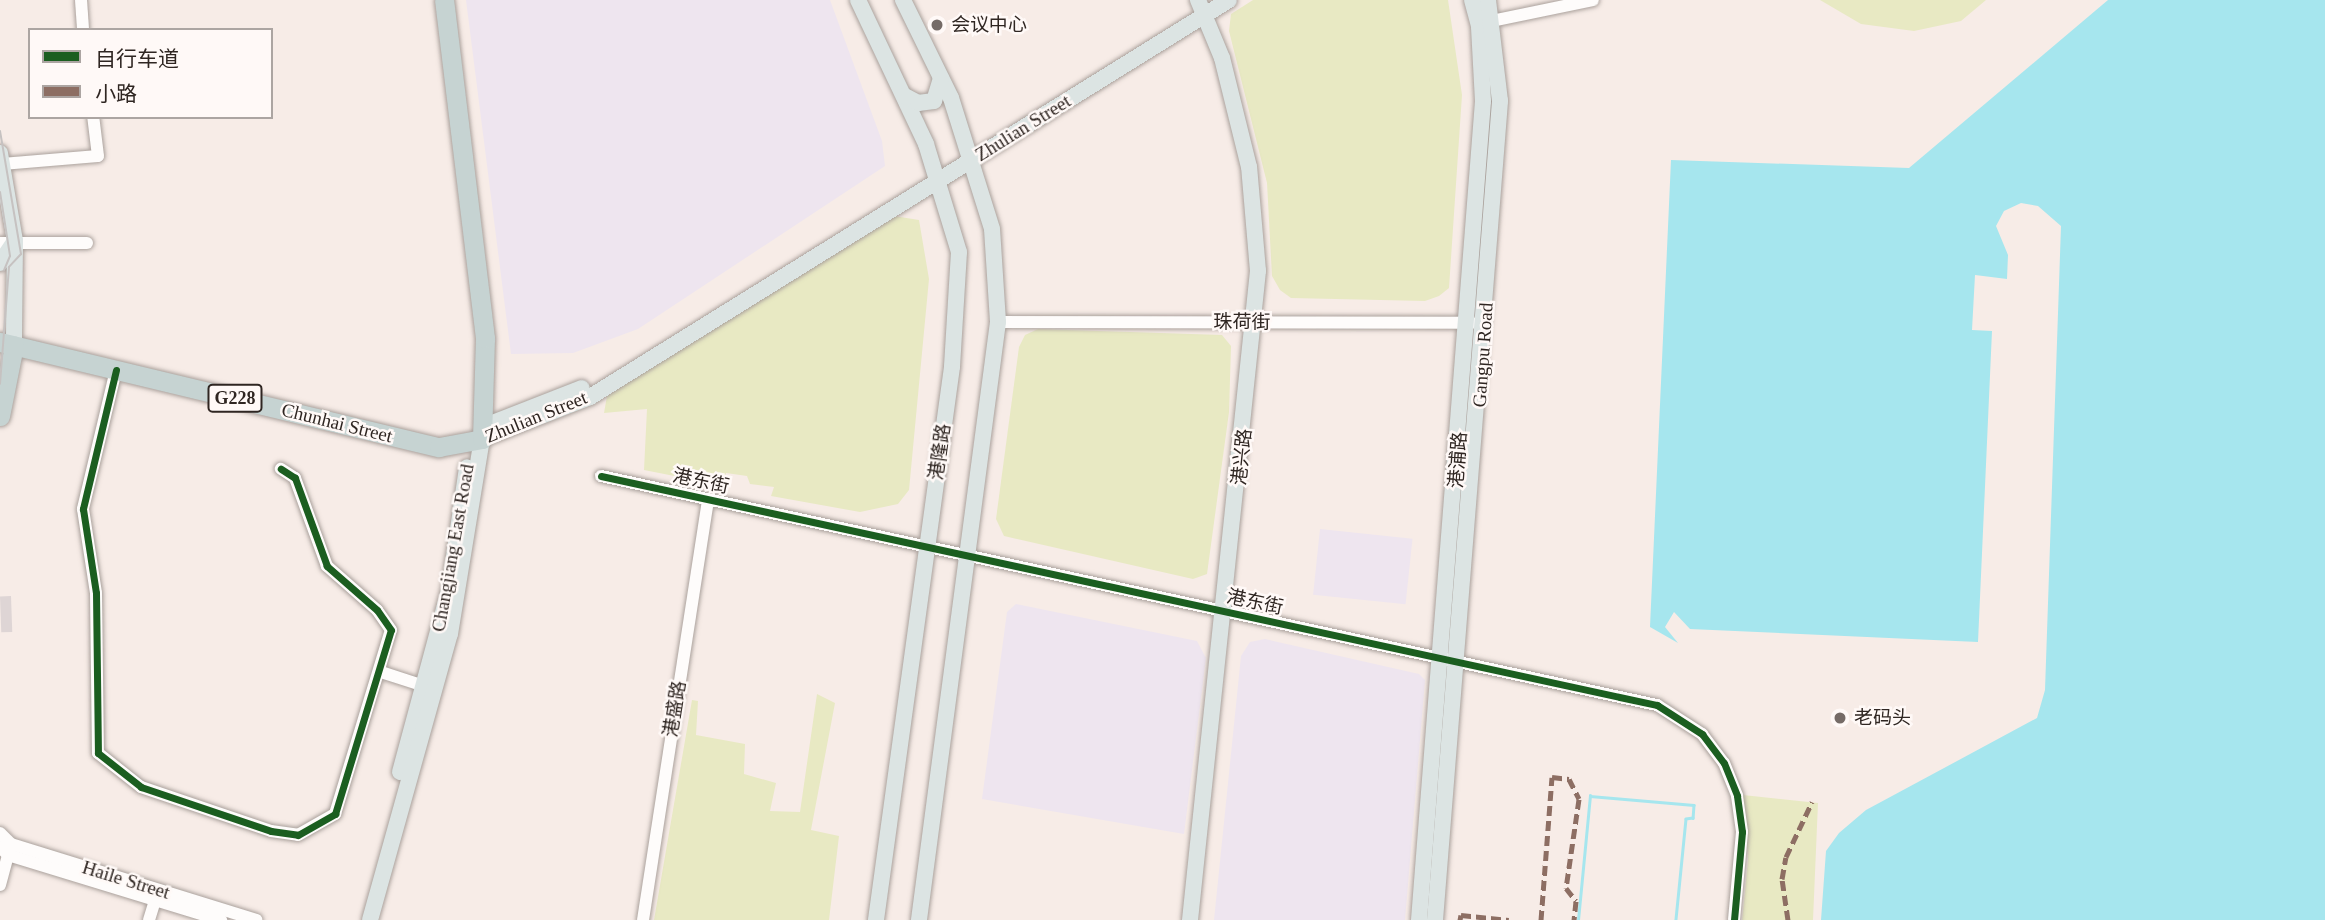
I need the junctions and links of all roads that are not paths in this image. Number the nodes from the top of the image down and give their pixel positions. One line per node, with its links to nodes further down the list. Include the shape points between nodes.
1 (82, 0): 12 (street)
2 (433, 0): 29 (highway, Changjiang East Road, via 474,317)
3 (444, 0): 29 (highway, Changjiang East Road, via 482,304)
4 (858, 0): 14 (main road, 港隆路)
5 (903, 0): 13 (main road)
6 (1229, 0): 10 (main road, Zhulian Street)
7 (1472, 0): 24 (main road, 港浦路, via 1479,26 1483,101)
8 (1488, 0): 11 (main road, Gangpu Road)
9 (1593, 0): 11 (street)
10 (1203, 5): 16 (main road, Zhulian Street); 23 (main road, 港兴路, via 1222,58 1249,167 1258,271)
11 (1492, 21): 25 (main road, Gangpu Road, via 1500,100)
12 (83, 28)
13 (941, 78): 14 (main road, via 934,101 918,103); 16 (main road)
14 (905, 96): 18 (main road, 港隆路)
15 (93, 119): 17 (street, via 98,156)
16 (970, 155): 18 (main road, Zhulian Street); 22 (main road, via 992,229)
17 (2, 167): 19 (main road)
18 (936, 176): 29 (main road, Zhulian Street, via 590,397); 33 (main road, 港隆路, via 959,252 952,367)
19 (8, 242): 20 (street); 21 (main road); 26 (main road)
20 (87, 243)
21 (0, 264)
22 (998, 322): 23 (street, 珠荷街); 34 (main road)
23 (1254, 322): 24 (street, 珠荷街); 35 (main road, 港兴路)
24 (1469, 323): 25 (street, 珠荷街); 36 (main road, 港浦路)
25 (1486, 324): 36 (main road, Gangpu Road)
26 (7, 343): 27 (highway, Chunhai Street / G228); 28 (highway)
27 (116, 370): 29 (highway, Chunhai Street / G228, via 439,447); 37 (street, via 83,509 95,584 97,753 141,787 271,831 298,835 335,814)
28 (0, 416)
29 (478, 436): 38 (main road, Changjiang East Road, via 449,591); 47 (main road, Changjiang East Road, via 457,607)
30 (281, 469): 37 (street, via 295,478 327,566 377,610 391,630)
31 (601, 476): 32 (street, 港东街)
32 (708, 499): 33 (street, 港东街); 48 (street, 港盛路)
33 (927, 546): 34 (street, 港东街); 49 (main road, 港隆路)
34 (969, 555): 35 (street, 港东街); 50 (main road)
35 (1225, 612): 36 (street, 港东街); 51 (main road, 港兴路)
36 (1451, 658): 52 (main road, 港浦路); 53 (main road, Gangpu Road); 54 (street, 港东街, via 1657,705 1702,734 1724,763 1737,796 1742,832)
37 (381, 672): 38 (street)
38 (424, 686): 46 (main road, Changjiang East Road)
39 (0, 833): 40 (street, Haile Street)
40 (6, 849): 41 (street); 42 (street, Haile Street)
41 (0, 885)
42 (157, 895): 43 (street); 44 (street, Haile Street); 45 (street, Haile Street)
43 (149, 920)
44 (221, 920)
45 (256, 920)
46 (359, 920)
47 (370, 920)
48 (643, 920)
49 (876, 920)
50 (919, 920)
51 (1190, 920)
52 (1419, 920)
53 (1436, 920)
54 (1734, 920)

